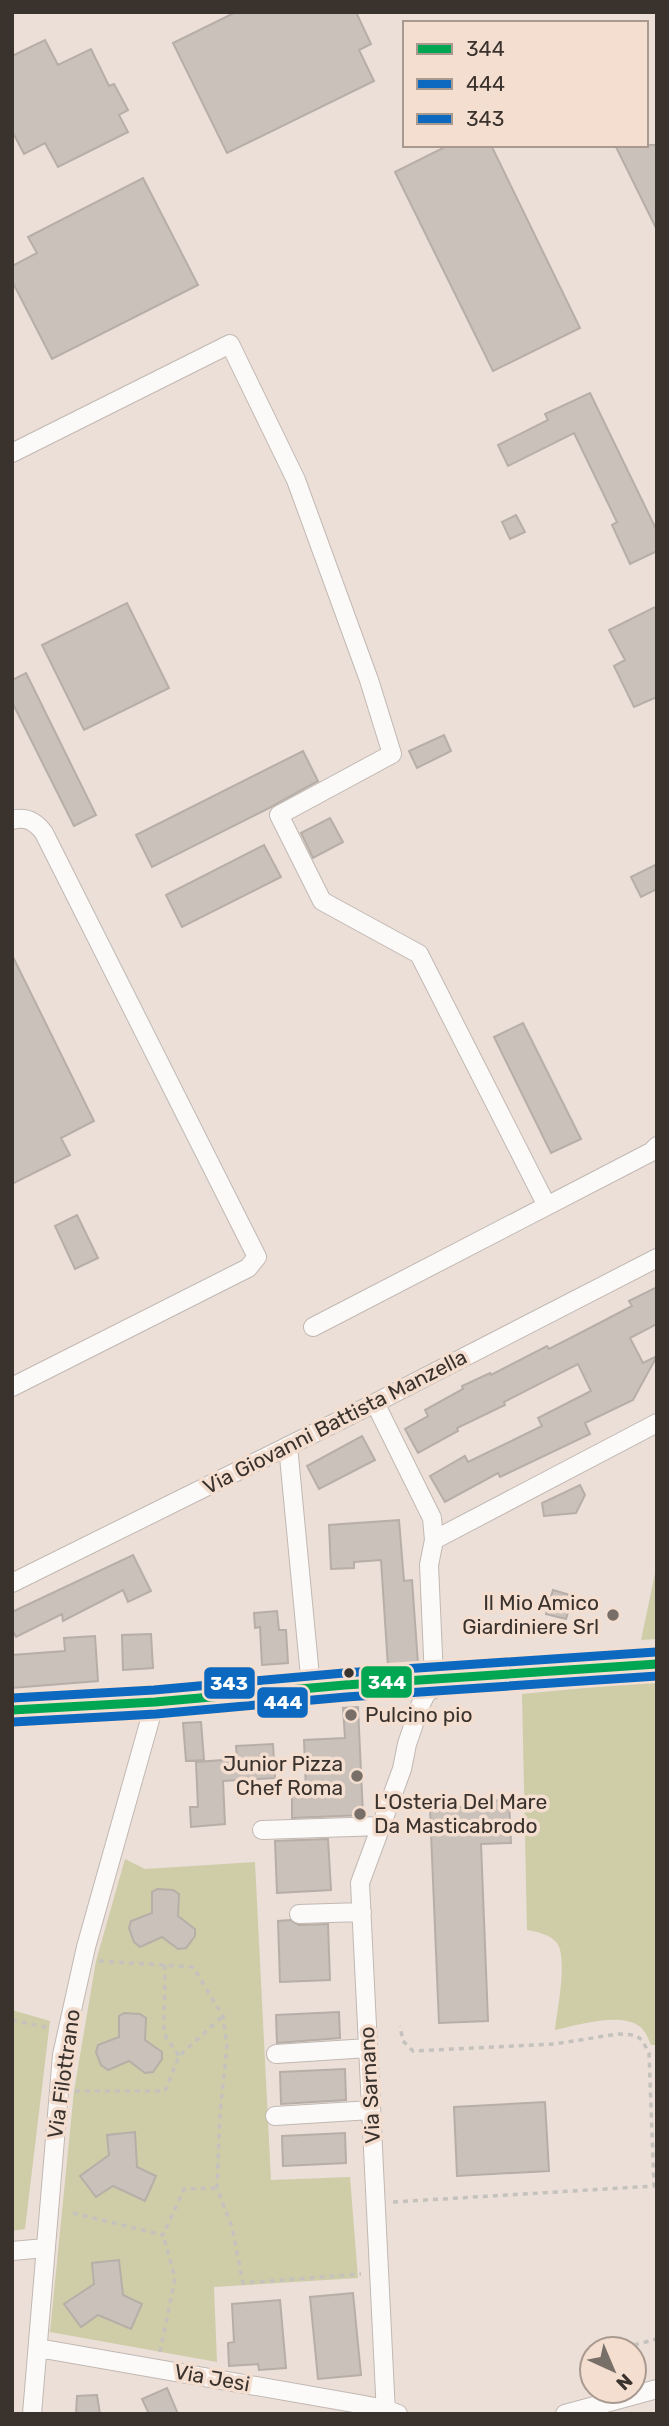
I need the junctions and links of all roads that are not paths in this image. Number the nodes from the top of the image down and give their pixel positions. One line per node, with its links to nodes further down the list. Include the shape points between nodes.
1 (12, 453): 4 (street, via 230,344 296,480 392,754 279,815 322,901 419,954)
2 (12, 820): 7 (street, via 29,819 44,833 257,1257 248,1268)
3 (657, 1146): 4 (street)
4 (547, 1206): 6 (street)
5 (657, 1258): 8 (street, Via Giovanni Battista Manzella)
6 (313, 1327)
7 (12, 1387)
8 (375, 1403): 10 (street, Via Giovanni Battista Manzella); 11 (street, via 432,1518)
9 (657, 1423): 11 (street)
10 (288, 1446): 12 (street, Via Giovanni Battista Manzella); 15 (street)
11 (434, 1540): 14 (street, Via Sarnano, via 429,1565)
12 (12, 1583)
13 (657, 1664): 14 (street)
14 (433, 1678): 15 (street); 18 (street, Via Sarnano, via 416,1748 402,1769)
15 (311, 1688): 16 (street)
16 (155, 1702): 17 (street); 26 (street, Via Filottrano, via 66,2034)
17 (12, 1710)
18 (381, 1826): 19 (street); 20 (street, Via Sarnano, via 360,1883)
19 (261, 1830)
20 (362, 1912): 21 (street); 22 (street, Via Sarnano)
21 (299, 1914)
22 (368, 2048): 23 (street); 24 (street, Via Sarnano)
23 (276, 2054)
24 (371, 2110): 25 (street); 31 (street, Via Sarnano)
25 (275, 2116)
26 (45, 2248): 27 (street); 28 (street, Via Filottrano)
27 (12, 2250)
28 (38, 2348): 31 (street, Via Jesi); 32 (street, Via Filottrano)
29 (657, 2389): 30 (street)
30 (626, 2406): 33 (street)
31 (390, 2412)
32 (32, 2414)
33 (565, 2414)

